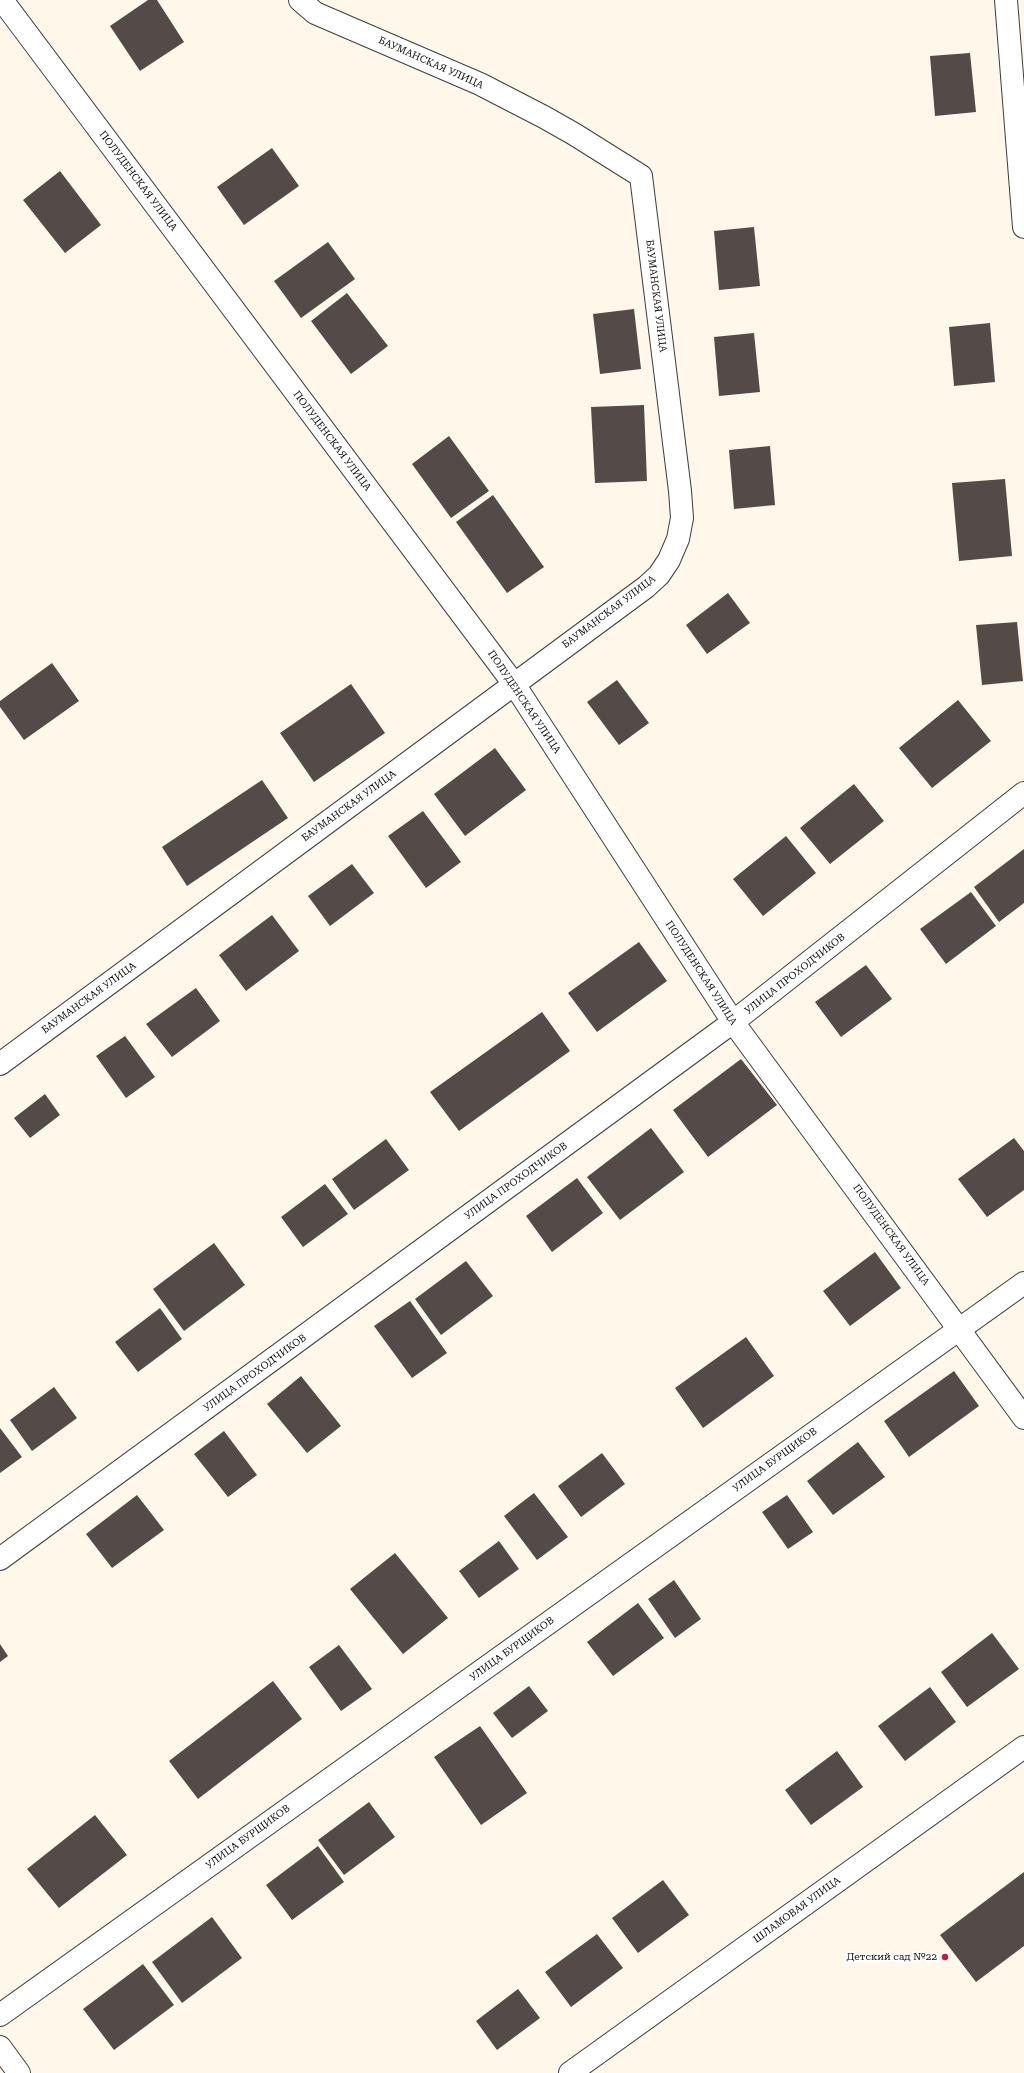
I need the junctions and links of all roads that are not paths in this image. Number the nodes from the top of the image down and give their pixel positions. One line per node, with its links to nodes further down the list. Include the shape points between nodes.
1 (2, 0): 5 (street, ПОЛУДЕНСКАЯ УЛИЦА)
2 (300, 0): 5 (street, БАУМАНСКАЯ УЛИЦА, via 315,13 486,87 574,134 642,176 680,491 682,518 678,539 669,560 659,575 646,587)
3 (1006, 0): 4 (street)
4 (1024, 228)
5 (514, 684): 7 (street, ПОЛУДЕНСКАЯ УЛИЦА); 8 (street, БАУМАНСКАЯ УЛИЦА)
6 (1024, 793): 7 (street, УЛИЦА ПРОХОДЧИКОВ)
7 (733, 1022): 10 (street, ПОЛУДЕНСКАЯ УЛИЦА); 12 (street, УЛИЦА ПРОХОДЧИКОВ)
8 (0, 1064)
9 (1024, 1283): 10 (street, УЛИЦА БУРЩИКОВ)
10 (960, 1328): 11 (street, ПОЛУДЕНСКАЯ УЛИЦА); 14 (street, УЛИЦА БУРЩИКОВ)
11 (1024, 1418)
12 (0, 1559)
13 (1024, 1747): 17 (street, ШЛАМОВАЯ УЛИЦА)
14 (0, 2015)
15 (0, 2047): 16 (street)
16 (19, 2073)
17 (570, 2073)

